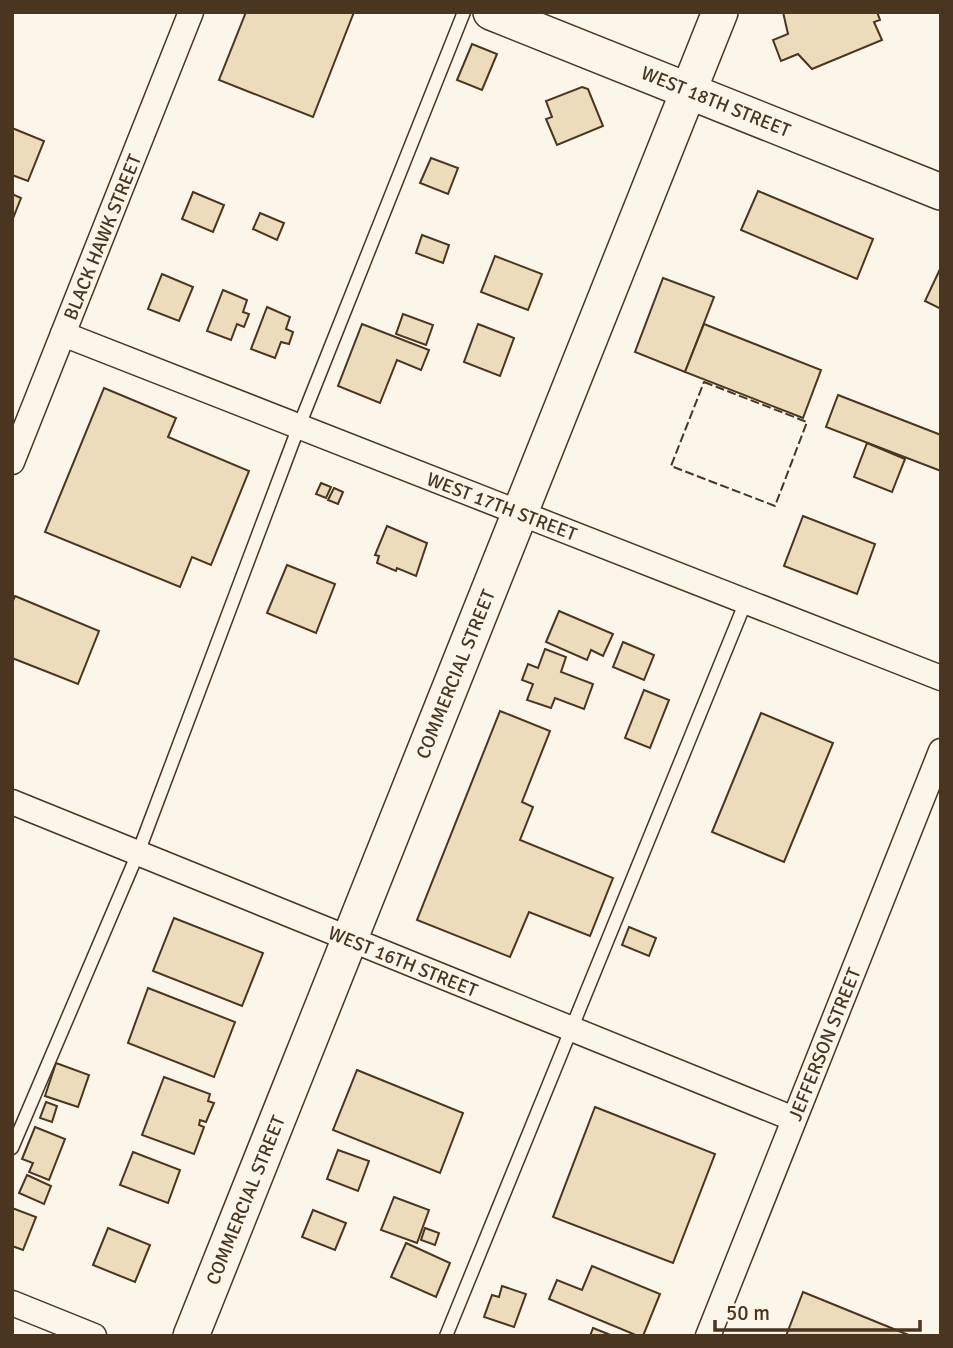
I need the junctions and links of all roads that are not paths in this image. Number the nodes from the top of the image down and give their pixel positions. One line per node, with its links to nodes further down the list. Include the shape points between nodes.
1 (191, 12): 7 (street, BLACK HAWK STREET)
2 (464, 12): 8 (lane)
3 (491, 12): 5 (street, WEST 18TH STREET)
4 (720, 12): 5 (street, COMMERCIAL STREET)
5 (688, 90): 6 (street, WEST 18TH STREET); 10 (street, COMMERCIAL STREET)
6 (941, 192)
7 (63, 334): 8 (street, WEST 17TH STREET); 9 (street, BLACK HAWK STREET)
8 (299, 426): 10 (street, WEST 17TH STREET); 15 (lane)
9 (12, 461)
10 (520, 513): 11 (street, WEST 17TH STREET); 16 (street, COMMERCIAL STREET)
11 (746, 601): 12 (street, WEST 17TH STREET); 17 (lane)
12 (941, 678)
13 (941, 751): 18 (street, JEFFERSON STREET)
14 (12, 802): 15 (street, WEST 16TH STREET)
15 (138, 853): 16 (street, WEST 16TH STREET); 19 (lane)
16 (349, 939): 17 (street, WEST 16TH STREET); 22 (street, COMMERCIAL STREET)
17 (572, 1030): 18 (street, WEST 16TH STREET); 23 (lane)
18 (794, 1119): 24 (street, JEFFERSON STREET)
19 (12, 1148)
20 (12, 1303): 21 (street)
21 (94, 1336)
22 (191, 1336)
23 (446, 1336)
24 (708, 1336)

